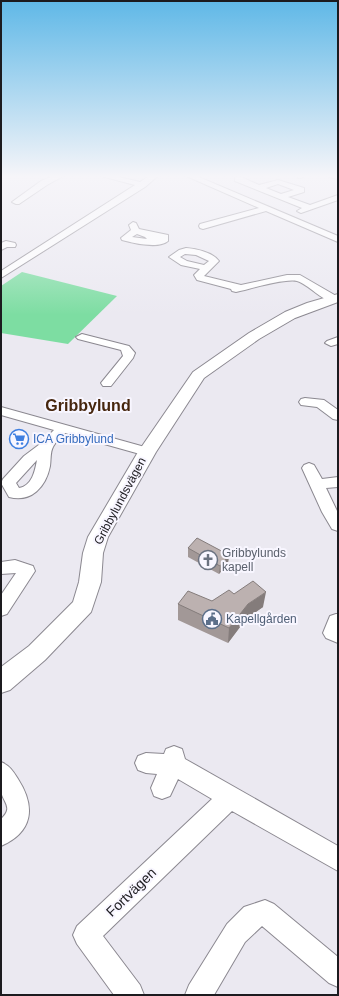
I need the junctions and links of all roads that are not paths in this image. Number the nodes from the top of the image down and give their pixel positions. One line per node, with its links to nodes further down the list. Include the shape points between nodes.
1 (85, 221): 11 (street)
2 (215, 221): 4 (street)
3 (297, 221): 6 (street)
4 (205, 224)
5 (138, 230): 7 (street, via 148,235 151,239); 7 (street, via 125,238); 7 (street, via 165,237 164,241)
6 (338, 239)
7 (149, 242)
8 (12, 245): 9 (street, via 6,244)
9 (1, 247)
10 (206, 268): 12 (street, via 199,275 200,278 238,289 287,278 300,278)
11 (1, 275)
12 (336, 298): 20 (street, Gribbylundsvägen, via 284,319 254,336 198,375)
13 (82, 337): 14 (street, via 128,351 129,356)
14 (107, 383)
15 (305, 402): 17 (street, via 320,403)
16 (1, 411): 18 (street, Gribbylundsvägen)
17 (338, 416)
18 (62, 429): 19 (street); 20 (street, Gribbylundsvägen)
19 (45, 447)
20 (147, 452): 27 (street, Gribbylundsvägen, via 98,538 83,606 37,653)
21 (309, 468): 23 (street)
22 (338, 482): 23 (street)
23 (318, 484): 24 (street)
24 (336, 520)
25 (1, 568): 26 (street, via 15,566 27,571)
26 (1, 609)
27 (1, 682)
28 (174, 760): 29 (street); 31 (street); 32 (street)
29 (146, 762)
30 (1, 773): 33 (street, via 18,802 20,812 15,822)
31 (162, 788)
32 (230, 797): 34 (street); 36 (street, Fortvägen, via 86,935)
33 (1, 834)
34 (338, 859)
35 (338, 974): 37 (street, via 265,913 253,916 236,933)
36 (130, 995)
37 (199, 995)

